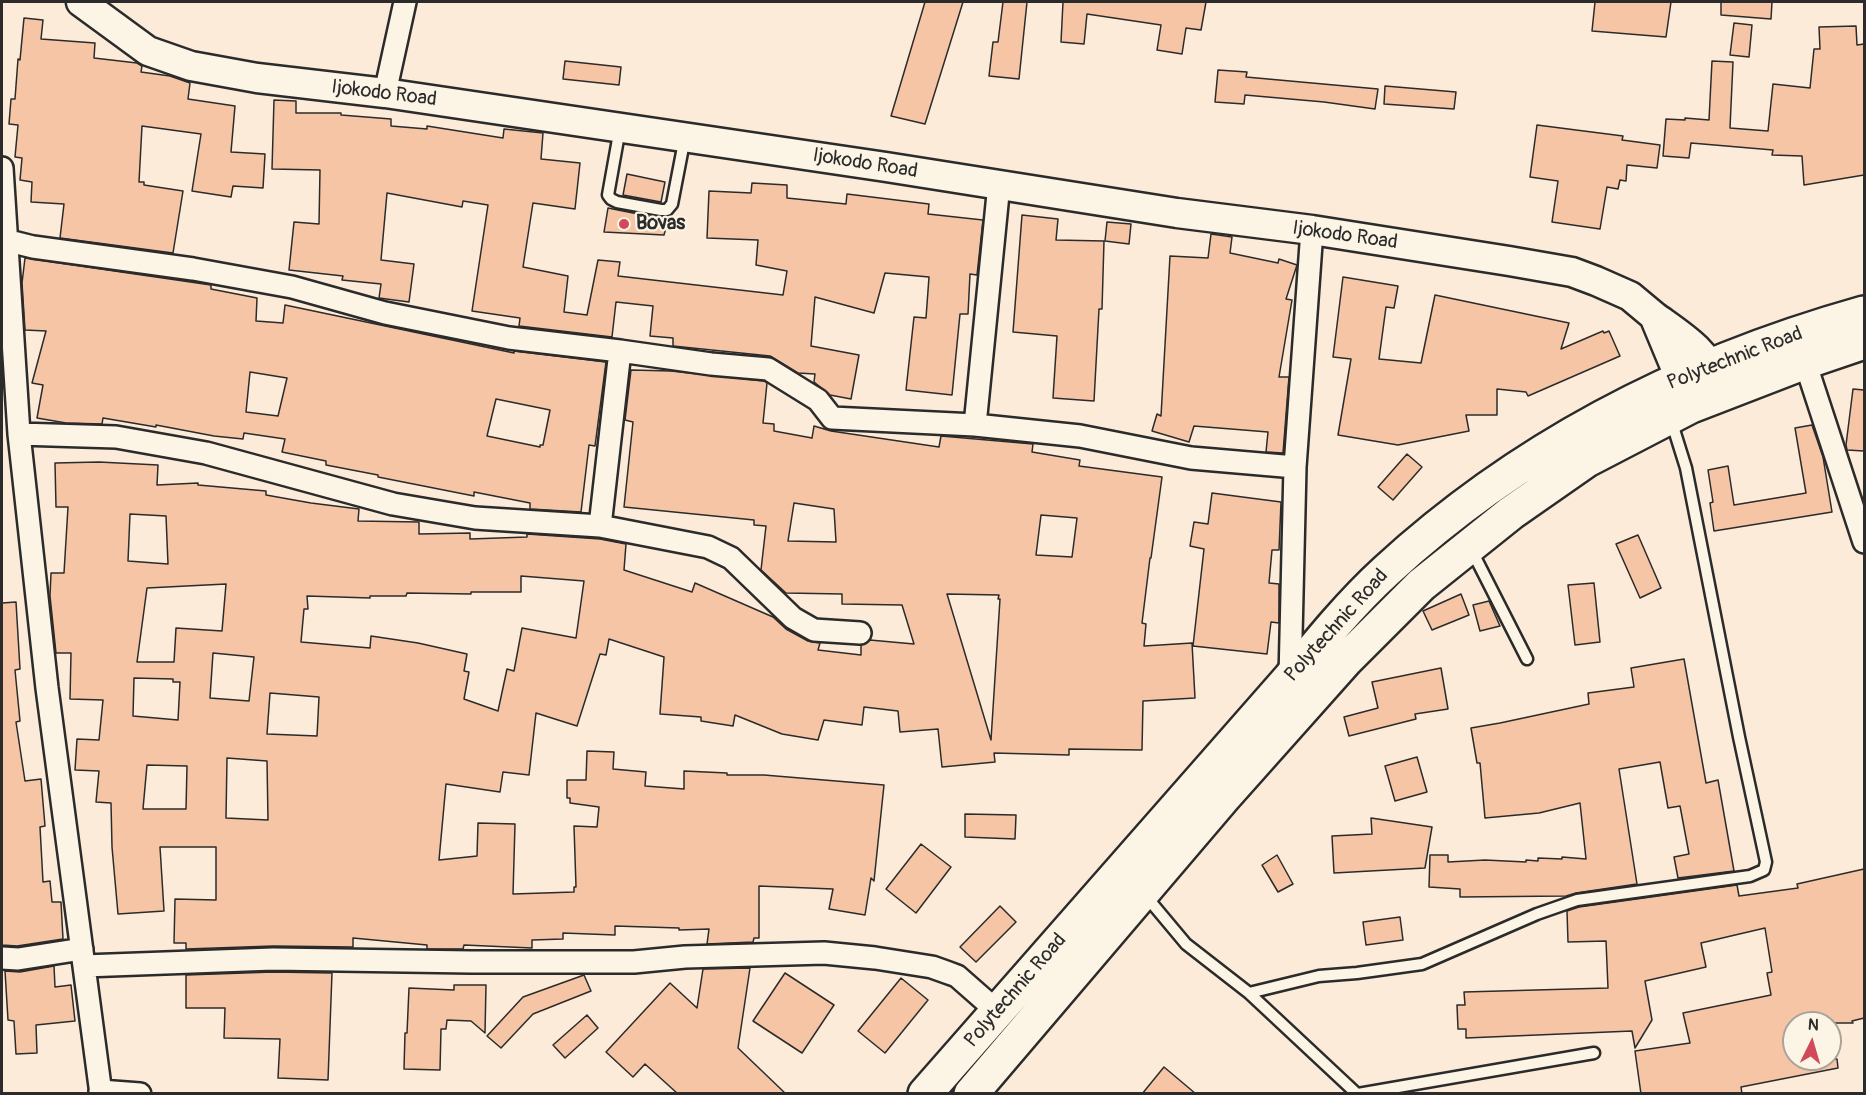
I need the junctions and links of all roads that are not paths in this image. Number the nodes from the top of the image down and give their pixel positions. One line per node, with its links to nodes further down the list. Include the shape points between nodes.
1 (81, 2): 3 (main road, Ijokodo Road, via 148,51 191,66)
2 (405, 2): 3 (street)
3 (385, 93): 4 (main road, Ijokodo Road)
4 (620, 128): 5 (main road, Ijokodo Road); 5 (lane, via 608,195 617,202 661,210 672,204)
5 (685, 137): 7 (main road, Ijokodo Road)
6 (2, 168): 9 (street)
7 (999, 184): 8 (main road, Ijokodo Road); 17 (street)
8 (1312, 230): 11 (main road, Ijokodo Road, via 1572,272 1630,296); 19 (street)
9 (5, 240): 13 (street, via 292,287 385,313 509,338); 18 (street)
10 (1864, 313): 15 (main road, Polytechnic Road, via 1788,337)
11 (1654, 316): 15 (main road, Ijokodo Road, via 1695,345); 16 (main road, Ijokodo Road)
12 (1864, 342): 14 (main road, Polytechnic Road)
13 (620, 351): 17 (street, via 768,369 818,400 832,418); 20 (street)
14 (1805, 362): 15 (main road, Polytechnic Road); 21 (street)
15 (1718, 379): 16 (main road, Polytechnic Road)
16 (1680, 400): 22 (main road, Polytechnic Road, via 1549,485); 25 (main road, Polytechnic Road, via 1575,431 1496,482 1384,572); 29 (lane, via 1686,468 1766,862 1764,870 1750,876 1577,900 1422,964 1319,976)
17 (975, 425): 19 (street, via 1080,436 1191,458)
18 (19, 434): 20 (street, via 116,437 206,453 393,504 475,518); 27 (street, via 47,688)
19 (1295, 467): 25 (street)
20 (600, 526): 23 (street, via 708,547 730,558 793,618 814,630)
21 (1864, 542)
22 (1470, 546): 24 (lane); 26 (main road, Polytechnic Road, via 1421,585 1346,660)
23 (860, 633)
24 (1527, 659)
25 (1290, 678): 30 (main road, Polytechnic Road)
26 (1142, 892): 29 (lane, via 1186,944); 35 (main road, Polytechnic Road)
27 (83, 957): 28 (street); 30 (street, via 634,962 824,953 932,967 957,976); 32 (street)
28 (2, 958)
29 (1249, 993): 36 (lane)
30 (998, 1012): 34 (main road, Polytechnic Road)
31 (1594, 1053): 36 (lane)
32 (100, 1092): 33 (street)
33 (140, 1094)
34 (925, 1094)
35 (971, 1094)
36 (1357, 1094)

